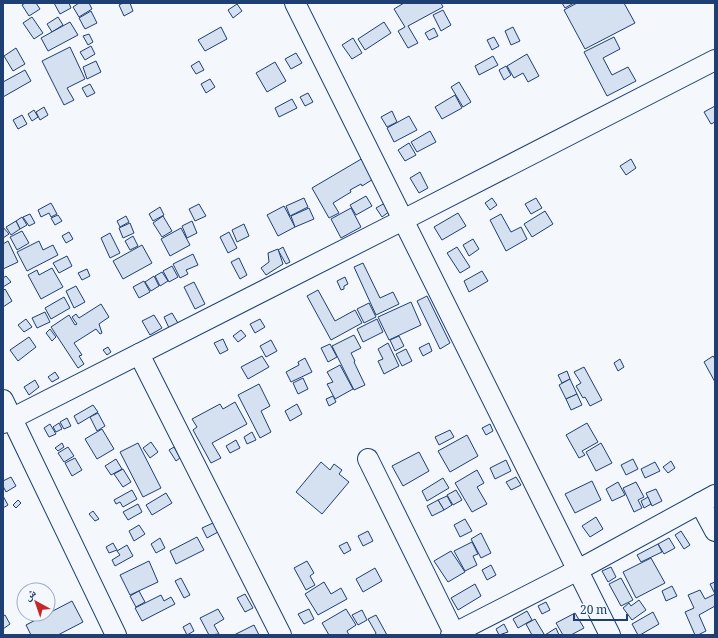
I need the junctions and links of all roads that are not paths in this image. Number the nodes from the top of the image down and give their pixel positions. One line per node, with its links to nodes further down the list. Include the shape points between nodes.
1 (295, 3): 3 (street)
2 (715, 60): 3 (street)
3 (403, 220): 4 (street); 10 (street)
4 (139, 354): 6 (street); 13 (street)
5 (3, 400): 6 (street)
6 (7, 421): 12 (street)
7 (368, 459): 11 (street)
8 (707, 499): 9 (street); 10 (street)
9 (715, 531)
10 (578, 570): 11 (street); 14 (street)
11 (453, 634)
12 (116, 635)
13 (281, 635)
14 (610, 635)

